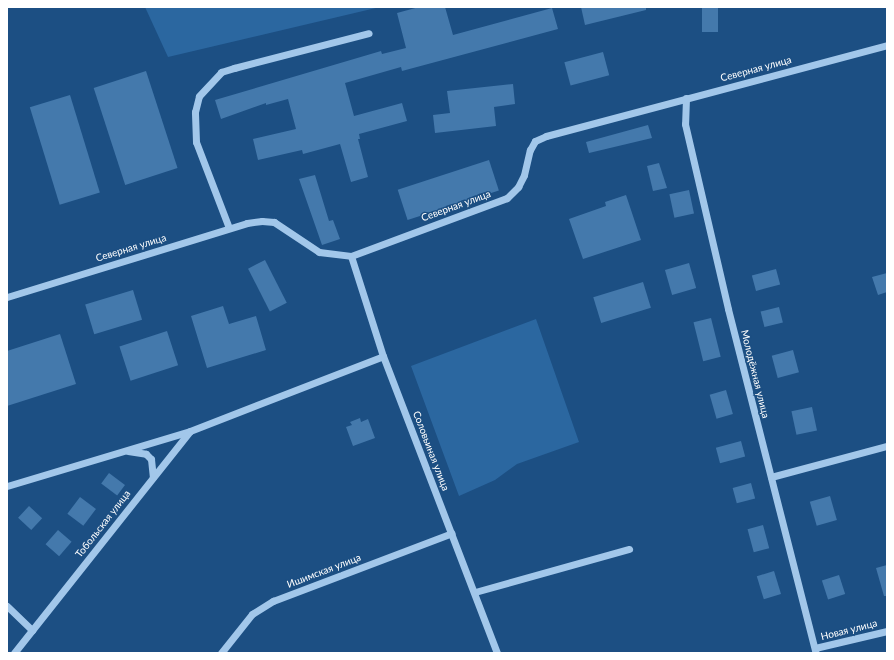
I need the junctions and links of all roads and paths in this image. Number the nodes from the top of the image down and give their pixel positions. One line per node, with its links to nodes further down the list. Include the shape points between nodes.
1 (369, 33): 4 (street, via 221,72 199,96 195,112 196,142)
2 (887, 45): 3 (street, Северная улица)
3 (686, 98): 5 (street, Северная улица, via 540,138 530,150 524,175 518,187 507,198); 12 (street, Молодёжная улица, via 685,124)
4 (229, 228): 5 (street, Северная улица, via 247,223 274,222 319,252); 6 (street, Северная улица)
5 (351, 256): 7 (street, Соловьиная улица)
6 (7, 297)
7 (383, 356): 8 (street); 14 (street, Соловьиная улица)
8 (190, 430): 10 (street); 11 (street, Тобольская улица)
9 (887, 446): 12 (street)
10 (120, 452): 11 (street, via 136,451 146,454 151,458); 13 (street)
11 (153, 477): 18 (street, Тобольская улица)
12 (771, 477): 20 (street, Молодёжная улица)
13 (7, 486)
14 (452, 533): 16 (street, Соловьиная улица); 22 (street, Ишимская улица, via 273,601 252,614)
15 (629, 549): 16 (street)
16 (474, 592): 23 (street, Соловьиная улица)
17 (7, 606): 18 (street)
18 (32, 630): 21 (street, Тобольская улица)
19 (887, 631): 20 (street, Новая улица)
20 (816, 651)
21 (14, 653)
22 (221, 653)
23 (497, 653)

